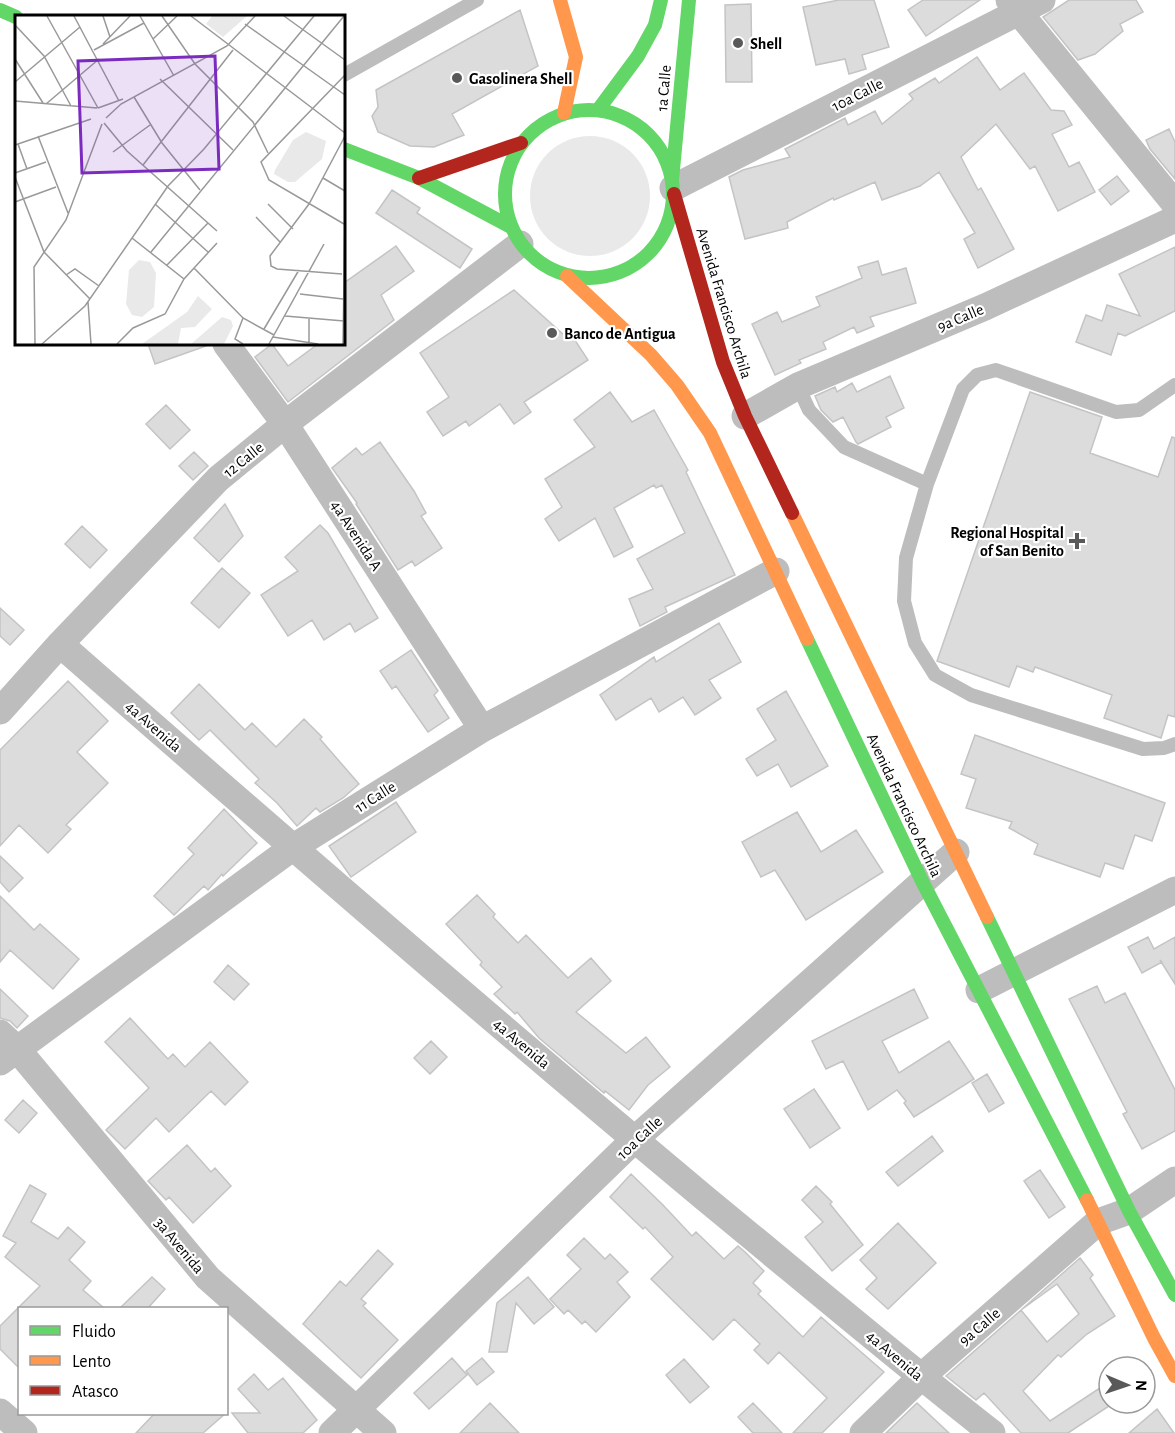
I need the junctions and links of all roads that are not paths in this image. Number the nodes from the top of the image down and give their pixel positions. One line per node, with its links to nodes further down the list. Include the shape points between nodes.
1 (477, 0): 9 (lane)
2 (560, 0): 11 (main road, via 576,57)
3 (661, 0): 10 (main road, 1a Calle, via 656,25)
4 (689, 0): 15 (main road, 1a Calle)
5 (1042, 0): 6 (street, 10a Calle)
6 (1014, 6): 15 (street, 10a Calle); 16 (street)
7 (0, 10): 8 (main road)
8 (15, 17)
9 (345, 74)
10 (598, 110): 11 (main road); 15 (main road, via 639,125 654,140 666,159)
11 (564, 113): 12 (main road, via 533,130)
12 (521, 143): 14 (main road); 18 (main road, via 510,162 505,184 505,206)
13 (345, 148): 14 (main road)
14 (419, 178): 18 (main road)
15 (673, 187): 19 (main road, via 671,214 657,245 632,267 600,279); 23 (main road, Avenida Francisco Archila, via 723,362)
16 (1175, 204)
17 (1175, 219): 22 (street, 9a Calle, via 985,307)
18 (516, 235): 19 (main road, via 533,258); 24 (street, 12 Calle)
19 (567, 276): 26 (main road, Avenida Francisco Archila, via 651,355 697,412)
20 (227, 345): 24 (street, 4a Avenida A)
21 (1175, 385): 25 (lane, via 1139,410 1116,412 996,370 977,375 963,389)
22 (798, 386): 23 (street, 9a Calle); 25 (lane, via 809,410 844,447)
23 (745, 416): 32 (main road, Avenida Francisco Archila)
24 (285, 424): 27 (street, 12 Calle, via 218,479); 29 (street, 4a Avenida A)
25 (927, 484): 30 (lane, via 906,558 904,601 915,643 935,675 971,695 1143,749)
26 (776, 571): 29 (street, 11 Calle); 33 (main road, Avenida Francisco Archila)
27 (60, 644): 28 (street, 12 Calle); 31 (street, 4a Avenida)
28 (0, 711)
29 (482, 729): 31 (street, 11 Calle)
30 (1175, 744)
31 (292, 848): 37 (street, 11 Calle); 38 (street, 4a Avenida)
32 (956, 852): 33 (street, 10a Calle); 35 (main road, Avenida Francisco Archila)
33 (922, 881): 36 (main road, Avenida Francisco Archila); 38 (street, 10a Calle)
34 (1175, 890): 35 (street)
35 (1014, 972): 36 (street); 40 (main road, Avenida Francisco Archila)
36 (979, 990): 41 (main road, Avenida Francisco Archila)
37 (6, 1048): 45 (street, 3a Avenida, via 208,1278)
38 (635, 1139): 44 (street, 4a Avenida); 45 (street, 10a Calle)
39 (1175, 1180): 40 (street)
40 (1129, 1210): 41 (street); 42 (main road, Avenida Francisco Archila)
41 (1098, 1222): 43 (main road, Avenida Francisco Archila); 44 (street, 9a Calle)
42 (1175, 1294)
43 (1175, 1376)
44 (921, 1377): 50 (street, 9a Calle); 51 (street, 4a Avenida)
45 (355, 1409): 48 (street, 10a Calle); 49 (street, 3a Avenida)
46 (0, 1412): 47 (street)
47 (24, 1433)
48 (332, 1433)
49 (384, 1433)
50 (863, 1433)
51 (992, 1433)

